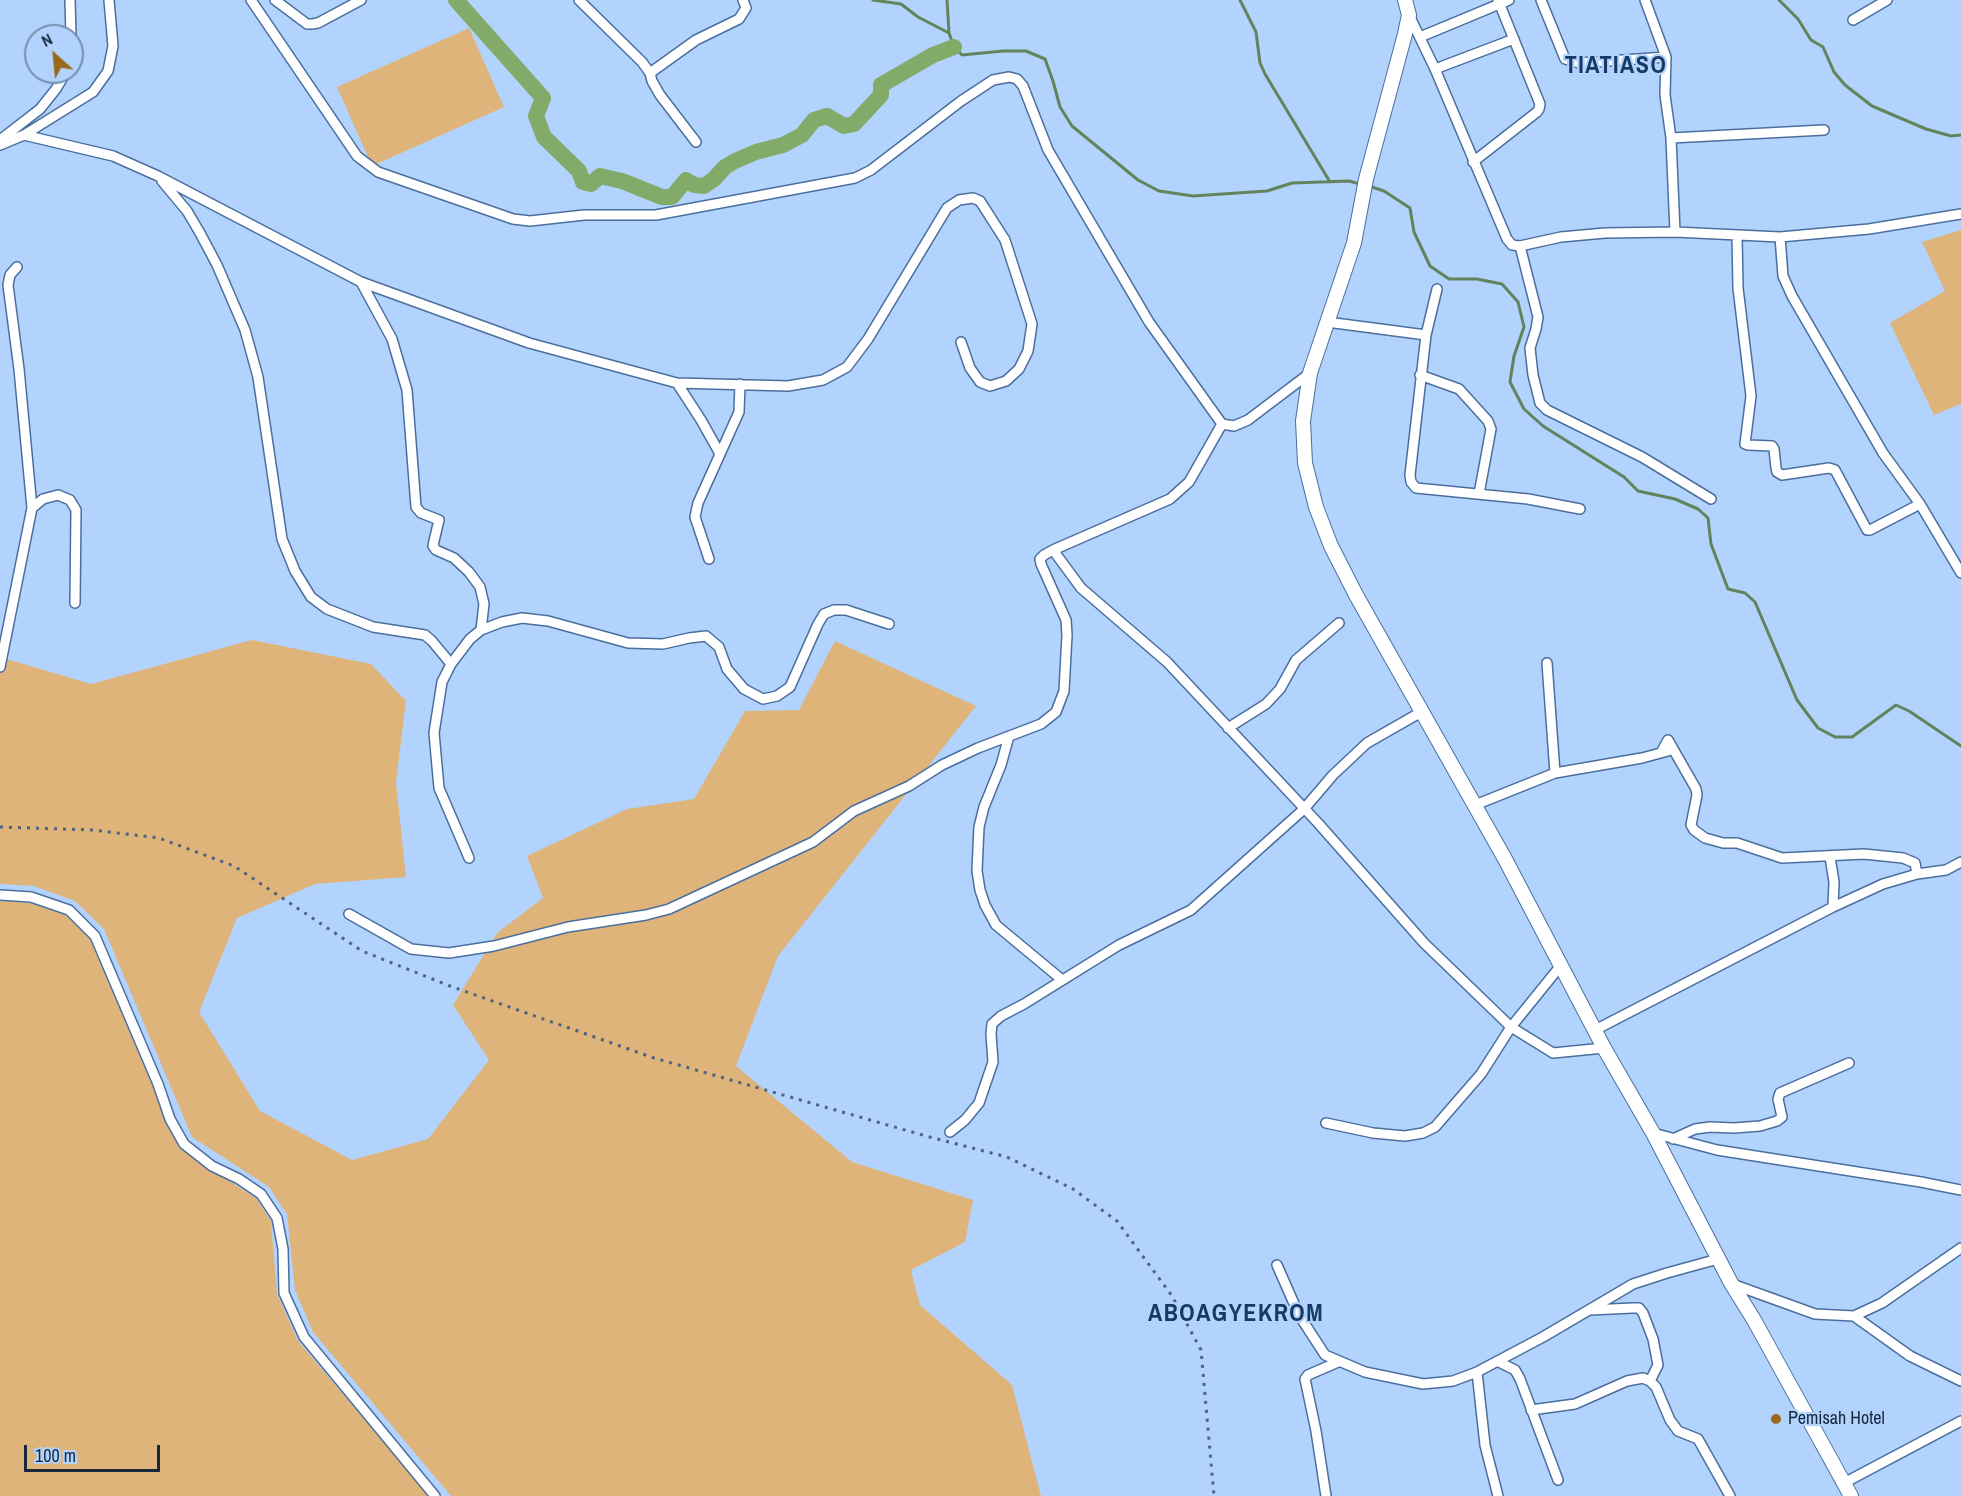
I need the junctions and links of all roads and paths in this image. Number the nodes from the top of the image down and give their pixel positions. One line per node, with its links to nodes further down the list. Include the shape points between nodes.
1 (70, 0): 15 (street)
2 (109, 0): 23 (street, via 113,45 108,71 93,92)
3 (251, 0): 45 (street, via 357,156 378,171 513,219 656,215 855,178 993,80 1017,79 1048,150 1149,322)
4 (274, 0): 5 (street, via 307,24)
5 (362, 0)
6 (579, 0): 20 (street)
7 (742, 0): 20 (street, via 746,8 739,19 696,40)
8 (1405, 0): 13 (street)
9 (1540, 0): 18 (street, via 1565,59 1579,63)
10 (1645, 0): 18 (street)
11 (1887, 0): 14 (street)
12 (1502, 1): 16 (street); 17 (street)
13 (1409, 15): 16 (street); 38 (street, via 1366,179 1354,243)
14 (1853, 20)
15 (71, 24)
16 (1420, 37): 19 (street)
17 (1514, 39): 19 (street); 28 (street, via 1540,104 1538,112)
18 (1666, 57): 24 (street, via 1665,95)
19 (1435, 69): 28 (street)
20 (650, 73): 26 (street, via 660,96)
21 (59, 84): 25 (street, via 40,109)
22 (1824, 130): 24 (street)
23 (24, 135): 27 (street); 29 (street, via 112,156)
24 (1671, 138): 31 (street)
25 (0, 140)
26 (696, 142)
27 (0, 145)
28 (1473, 162): 34 (street, via 1507,239)
29 (158, 176): 36 (street); 60 (street, via 200,232 245,330 258,376 282,539 295,571 311,597 327,609 373,627 425,635)
30 (1961, 214): 33 (street, via 1869,229)
31 (1674, 232): 32 (street); 34 (street, via 1561,237)
32 (1737, 235): 33 (street); 49 (street, via 1738,288 1751,396 1745,444 1772,446 1776,468 1782,475 1835,470 1867,530)
33 (1780, 237): 49 (street, via 1783,276 1792,296 1883,453)
34 (1520, 246): 48 (street, via 1537,311 1530,348 1540,403 1546,410 1642,457)
35 (16, 267): 50 (street, via 8,285)
36 (362, 282): 43 (street, via 529,343); 58 (street, via 392,339 407,390 416,507 439,520 433,546 436,550 454,558 480,587 484,604)
37 (1437, 289): 39 (street)
38 (1327, 322): 39 (street); 41 (street)
39 (1426, 335): 42 (street)
40 (961, 342): 44 (street, via 970,368 980,382 990,386 1006,381 1019,369 1028,351 1032,324 1005,240 980,201 973,198 959,200 947,208 847,367 824,380 788,386)
41 (1310, 373): 45 (street, via 1248,420 1234,426); 62 (street, via 1304,421 1305,463 1316,507 1356,595)
42 (1420, 375): 47 (street, via 1459,389 1488,421 1491,429); 47 (street, via 1411,482 1416,488)
43 (677, 383): 44 (street); 46 (street)
44 (740, 384): 46 (street, via 739,412)
45 (1222, 424): 52 (street, via 1189,483 1170,499)
46 (719, 452): 53 (street, via 695,518)
47 (1479, 494): 51 (street)
48 (1712, 499)
49 (1920, 504): 54 (street)
50 (32, 508): 55 (street, via 43,499 58,495 70,500 76,510); 61 (street)
51 (1580, 509)
52 (1053, 550): 63 (street, via 1081,588 1167,662); 65 (street, via 1040,559 1066,620 1064,691 1056,712 1049,718)
53 (709, 559)
54 (1961, 573)
55 (75, 603)
56 (1339, 623): 63 (street, via 1296,660 1280,689 1266,704)
57 (889, 624): 58 (street, via 846,610 824,614 790,687 763,699 744,689 728,669 719,647 706,636 663,644 628,643 548,621 522,618)
58 (481, 630): 60 (street)
59 (1547, 663): 69 (street)
60 (451, 664): 73 (street, via 442,682 434,733 439,788)
61 (0, 667)
62 (1423, 711): 70 (street); 71 (street, via 1367,743 1333,774)
63 (1228, 728): 71 (street)
64 (1664, 730): 66 (street)
65 (1009, 736): 78 (street, via 942,765 909,786 855,811 813,842 669,909 449,953 411,949); 80 (street, via 979,827 980,890 996,925)
66 (1668, 740): 67 (street); 68 (street)
67 (1673, 750): 68 (street); 72 (street, via 1696,789 1691,825 1705,838 1737,843 1782,858)
68 (1662, 751): 69 (street)
69 (1555, 774): 70 (street)
70 (1475, 805): 79 (street)
71 (1304, 809): 80 (street, via 1191,910); 81 (street, via 1424,944)
72 (1830, 857): 75 (street, via 1864,854 1903,858 1915,863); 77 (street)
73 (469, 858)
74 (1961, 862): 75 (street, via 1946,870)
75 (1917, 874): 77 (street, via 1883,884)
76 (0, 895): 105 (street, via 31,897 69,910 95,936 170,1119 184,1144 212,1166 261,1194 277,1218 283,1249 284,1293 304,1337)
77 (1833, 907): 82 (street)
78 (349, 914)
79 (1562, 964): 81 (street); 82 (street)
80 (1061, 979): 86 (street, via 992,1024 993,1062 987,1084 979,1103)
81 (1511, 1027): 83 (street, via 1553,1053); 85 (street, via 1481,1074 1435,1127 1404,1136)
82 (1595, 1030): 83 (street)
83 (1604, 1048): 87 (street)
84 (1849, 1062): 88 (street, via 1780,1093 1782,1117 1777,1121 1751,1127 1695,1129)
85 (1326, 1123)
86 (950, 1132)
87 (1653, 1133): 88 (street); 91 (street)
88 (1673, 1138): 89 (street, via 1717,1150)
89 (1961, 1190)
90 (1961, 1248): 95 (street, via 1882,1303)
91 (1718, 1259): 93 (street); 94 (street, via 1633,1284)
92 (1277, 1265): 96 (street, via 1299,1315 1325,1355)
93 (1731, 1283): 95 (street, via 1815,1314); 104 (street)
94 (1587, 1310): 97 (street); 99 (street, via 1639,1308 1653,1339 1658,1365)
95 (1854, 1316): 100 (street, via 1910,1356)
96 (1338, 1362): 98 (street, via 1423,1384 1454,1381); 106 (street, via 1305,1379)
97 (1499, 1362): 98 (street); 101 (street, via 1515,1370)
98 (1477, 1372): 107 (street, via 1485,1445)
99 (1650, 1381): 101 (street, via 1627,1381 1575,1404); 108 (street, via 1678,1431 1698,1439)
100 (1961, 1381)
101 (1531, 1410): 103 (street)
102 (1961, 1421): 104 (street)
103 (1558, 1480)
104 (1848, 1492)
105 (435, 1496)
106 (1326, 1496)
107 (1498, 1496)
108 (1730, 1496)

